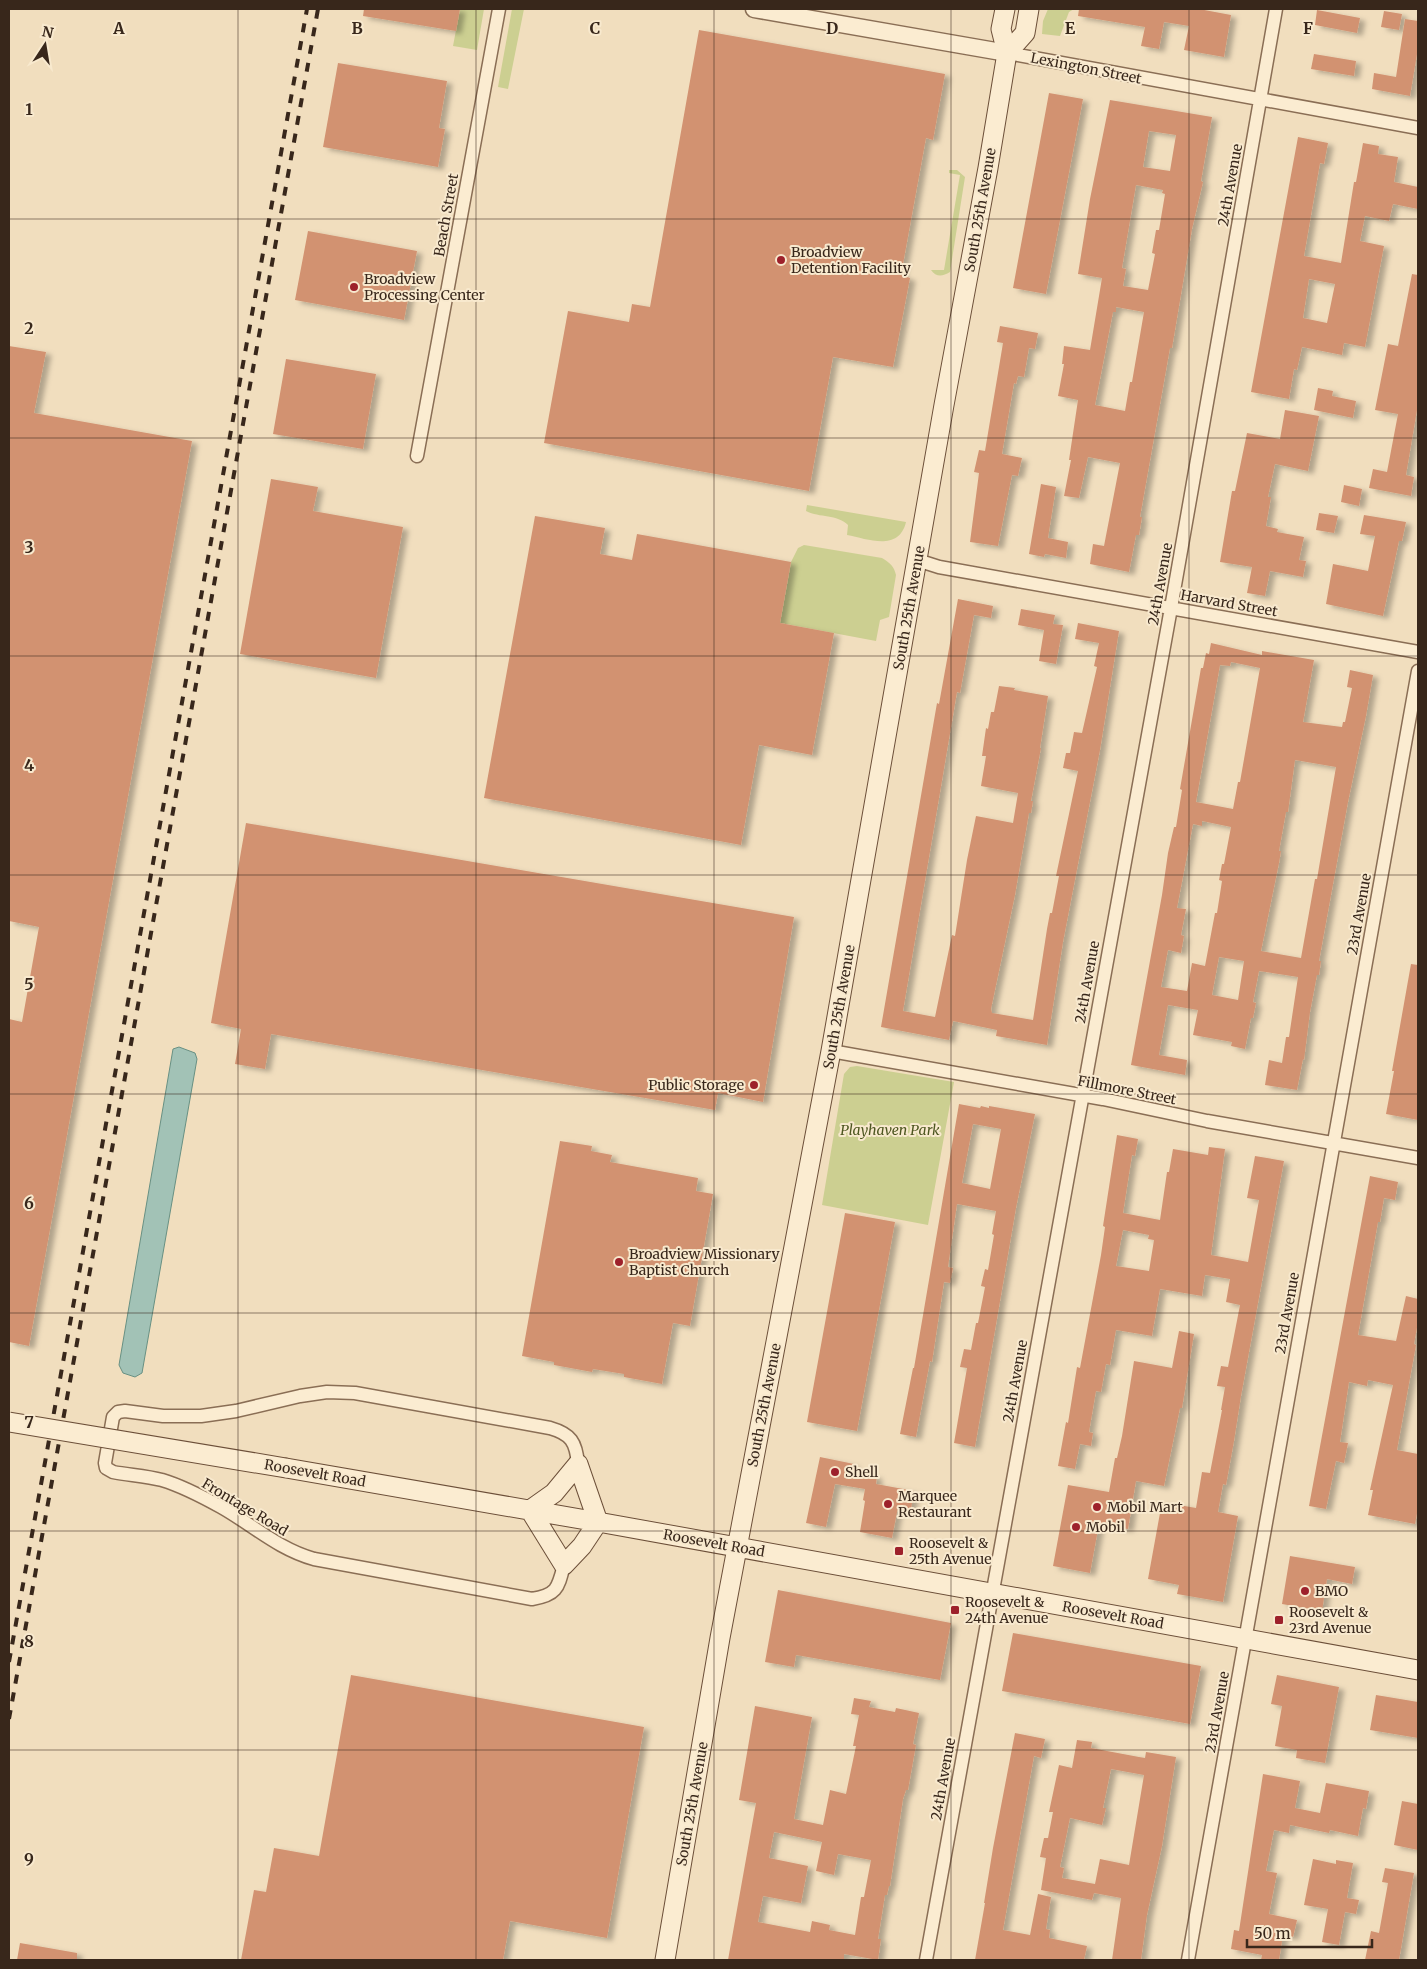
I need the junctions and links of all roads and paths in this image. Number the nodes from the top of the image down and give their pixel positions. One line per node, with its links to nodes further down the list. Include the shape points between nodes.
1 (499, 9): 9 (street, Beach Street)
2 (754, 9): 6 (street, Lexington Street)
3 (1005, 9): 6 (main road, South 25th Avenue, via 1001,29)
4 (1029, 9): 6 (main road, via 1025,33)
5 (1276, 9): 7 (street, 24th Avenue)
6 (1008, 53): 7 (street, Lexington Street); 10 (main road, South 25th Avenue)
7 (1261, 100): 8 (street, Lexington Street); 11 (street, 24th Avenue)
8 (1418, 128)
9 (417, 456)
10 (917, 560): 11 (street, Harvard Street, via 939,567); 14 (main road, South 25th Avenue)
11 (1170, 608): 12 (street, Harvard Street); 15 (street, 24th Avenue)
12 (1418, 652)
13 (1418, 671): 16 (street, 23rd Avenue)
14 (831, 1050): 15 (street, Fillmore Street); 22 (main road, South 25th Avenue)
15 (1082, 1095): 16 (street, Fillmore Street); 24 (street, 24th Avenue)
16 (1333, 1143): 17 (street, Fillmore Street); 25 (street, 23rd Avenue)
17 (1418, 1158)
18 (9, 1422): 20 (main road, Roosevelt Road, bridge)
19 (578, 1464): 20 (main road, via 554,1493); 21 (main road); 23 (street, Frontage Road, via 572,1440 555,1429 355,1393 327,1392 201,1416 118,1412 113,1417 105,1463 106,1468 113,1472 180,1486 281,1545 314,1559 532,1599 547,1597 558,1588)
20 (530, 1510): 21 (main road, Roosevelt Road); 23 (main road)
21 (598, 1522): 22 (main road, Roosevelt Road); 23 (main road)
22 (737, 1548): 24 (main road, Roosevelt Road); 27 (main road, South 25th Avenue)
23 (564, 1565)
24 (992, 1593): 25 (main road, Roosevelt Road); 28 (street, 24th Avenue)
25 (1245, 1639): 26 (main road, Roosevelt Road); 29 (street, 23rd Avenue)
26 (1418, 1670)
27 (665, 1960)
28 (926, 1960)
29 (1188, 1960)

